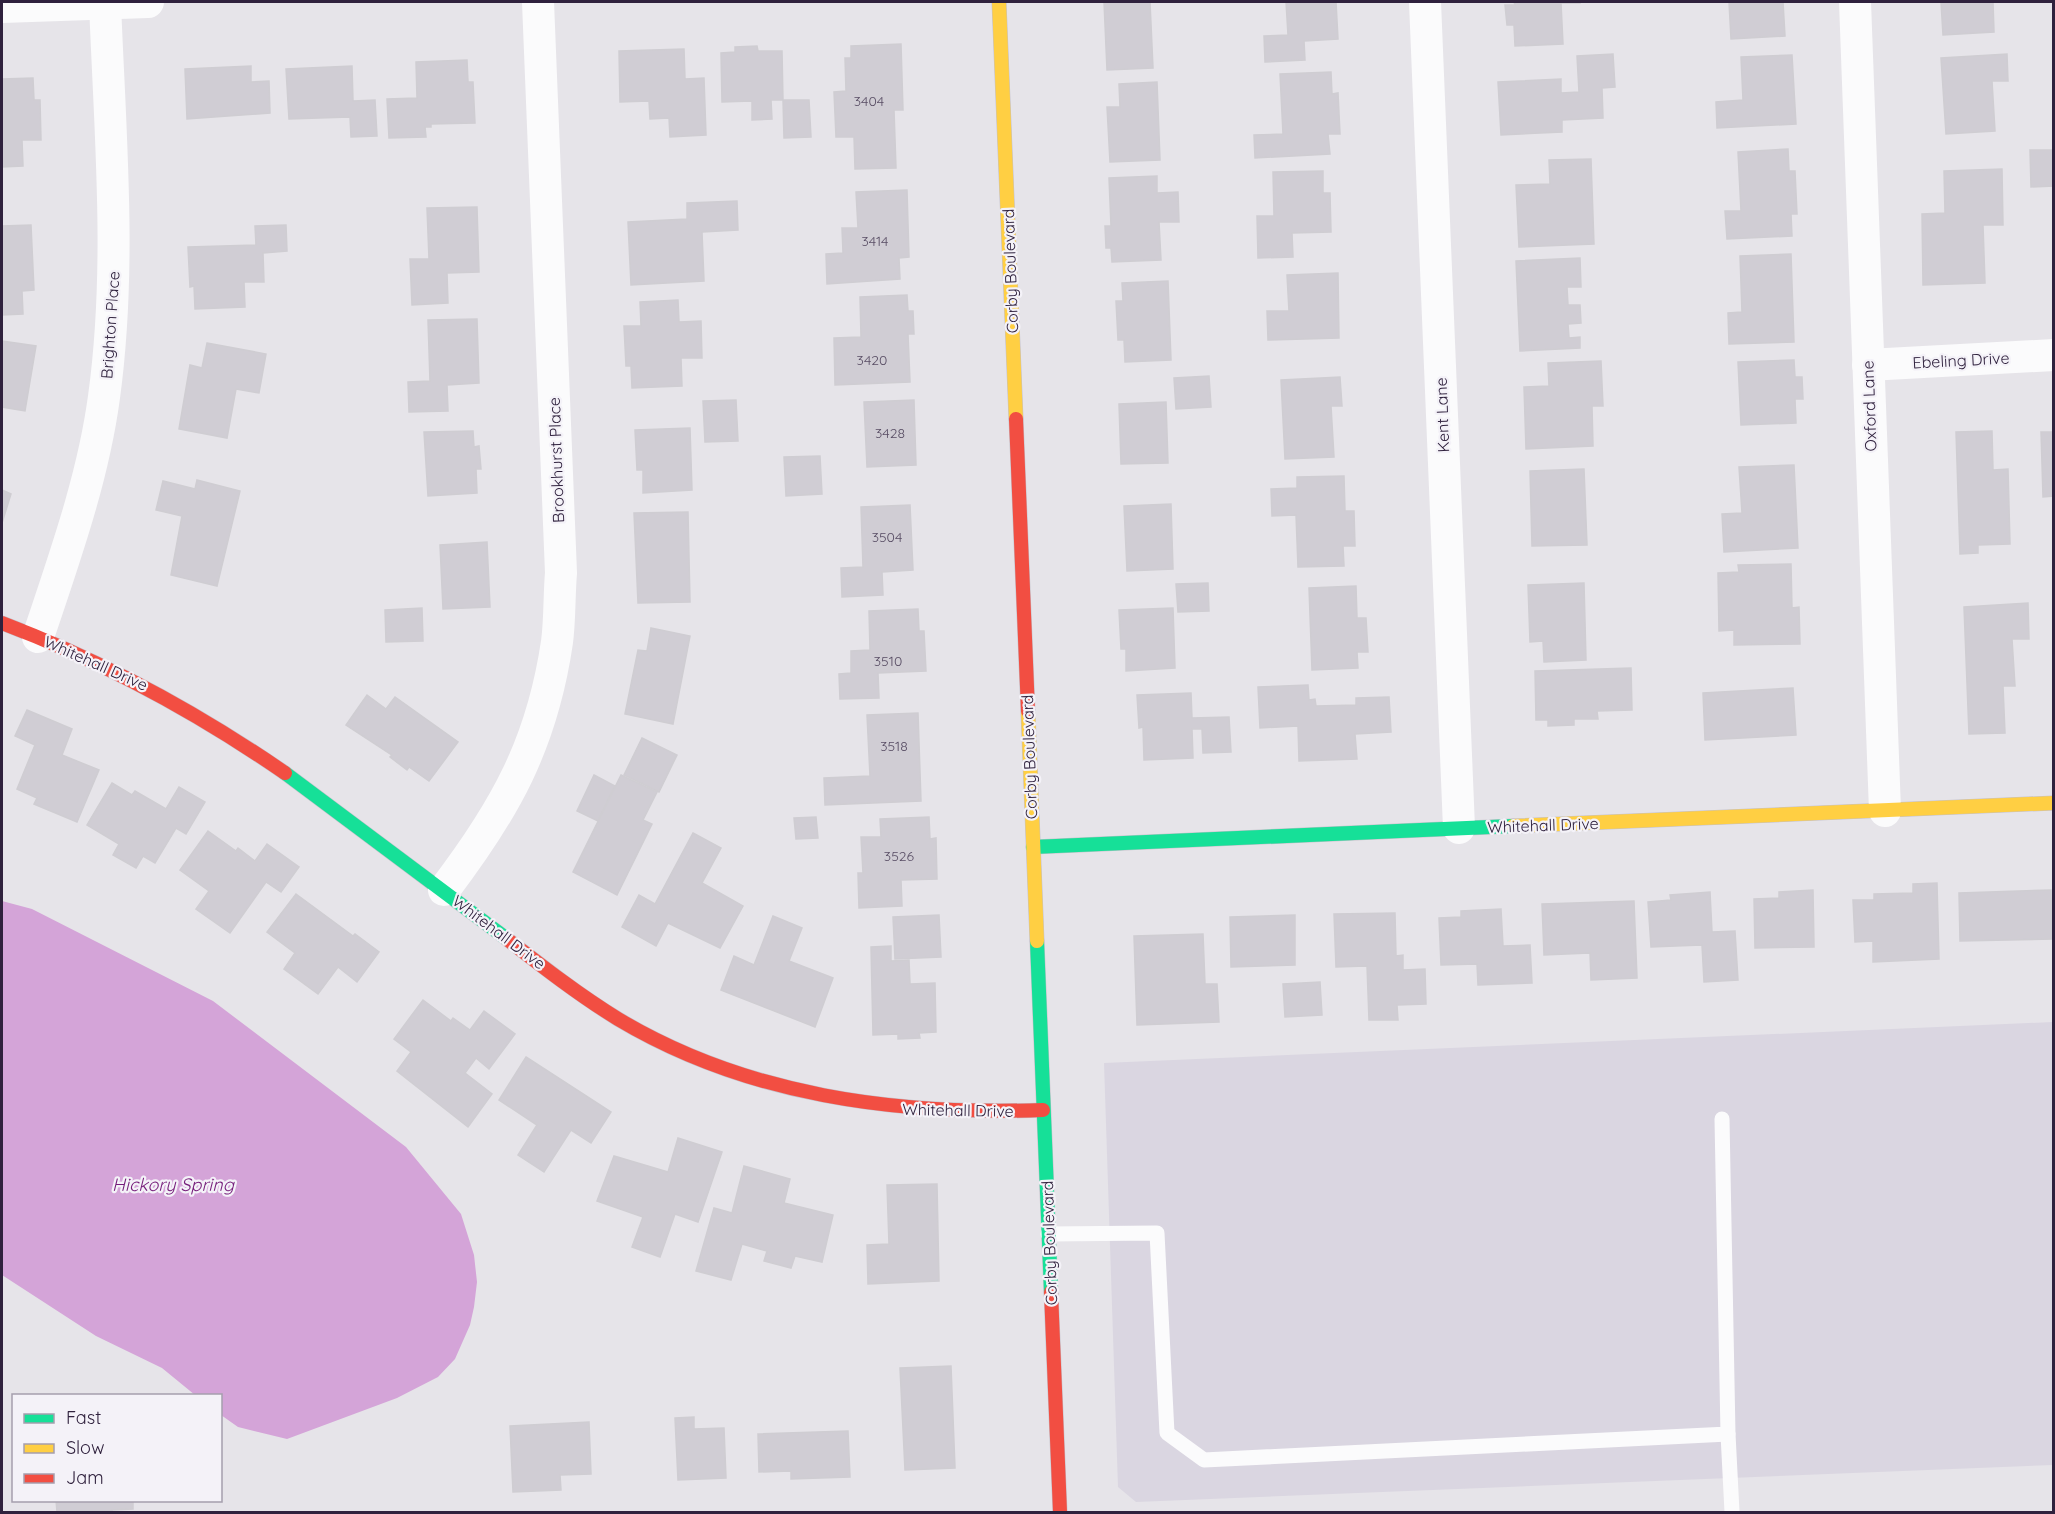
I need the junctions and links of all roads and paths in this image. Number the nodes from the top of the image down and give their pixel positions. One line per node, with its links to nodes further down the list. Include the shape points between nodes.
1 (148, 2): 6 (street)
2 (538, 2): 16 (street, Brookhurst Place, via 561,573 557,640 533,744 482,841)
3 (999, 2): 15 (street, Corby Boulevard)
4 (1425, 2): 14 (street, Kent Lane)
5 (1855, 2): 9 (street, Oxford Lane)
6 (105, 3): 7 (street); 11 (street, Brighton Place, via 114,303 104,398 87,483)
7 (2, 7)
8 (2054, 356): 9 (street, Ebeling Drive)
9 (1868, 365): 13 (street, Oxford Lane)
10 (2, 623): 11 (street, Whitehall Drive)
11 (38, 637): 16 (street, Whitehall Drive, via 165,695 289,774)
12 (2054, 803): 13 (street, Whitehall Drive)
13 (1885, 811): 14 (street, Whitehall Drive)
14 (1459, 828): 15 (street, Whitehall Drive)
15 (1033, 847): 17 (street, Corby Boulevard)
16 (444, 890): 17 (street, Whitehall Drive, via 640,1032 713,1064 786,1089 862,1105 920,1112)
17 (1043, 1110): 19 (street, Corby Boulevard)
18 (1722, 1119): 20 (lane)
19 (1048, 1234): 20 (lane, via 1157,1233 1167,1433 1203,1460); 21 (street, Corby Boulevard)
20 (1728, 1434): 22 (lane)
21 (1060, 1512)
22 (1732, 1512)

